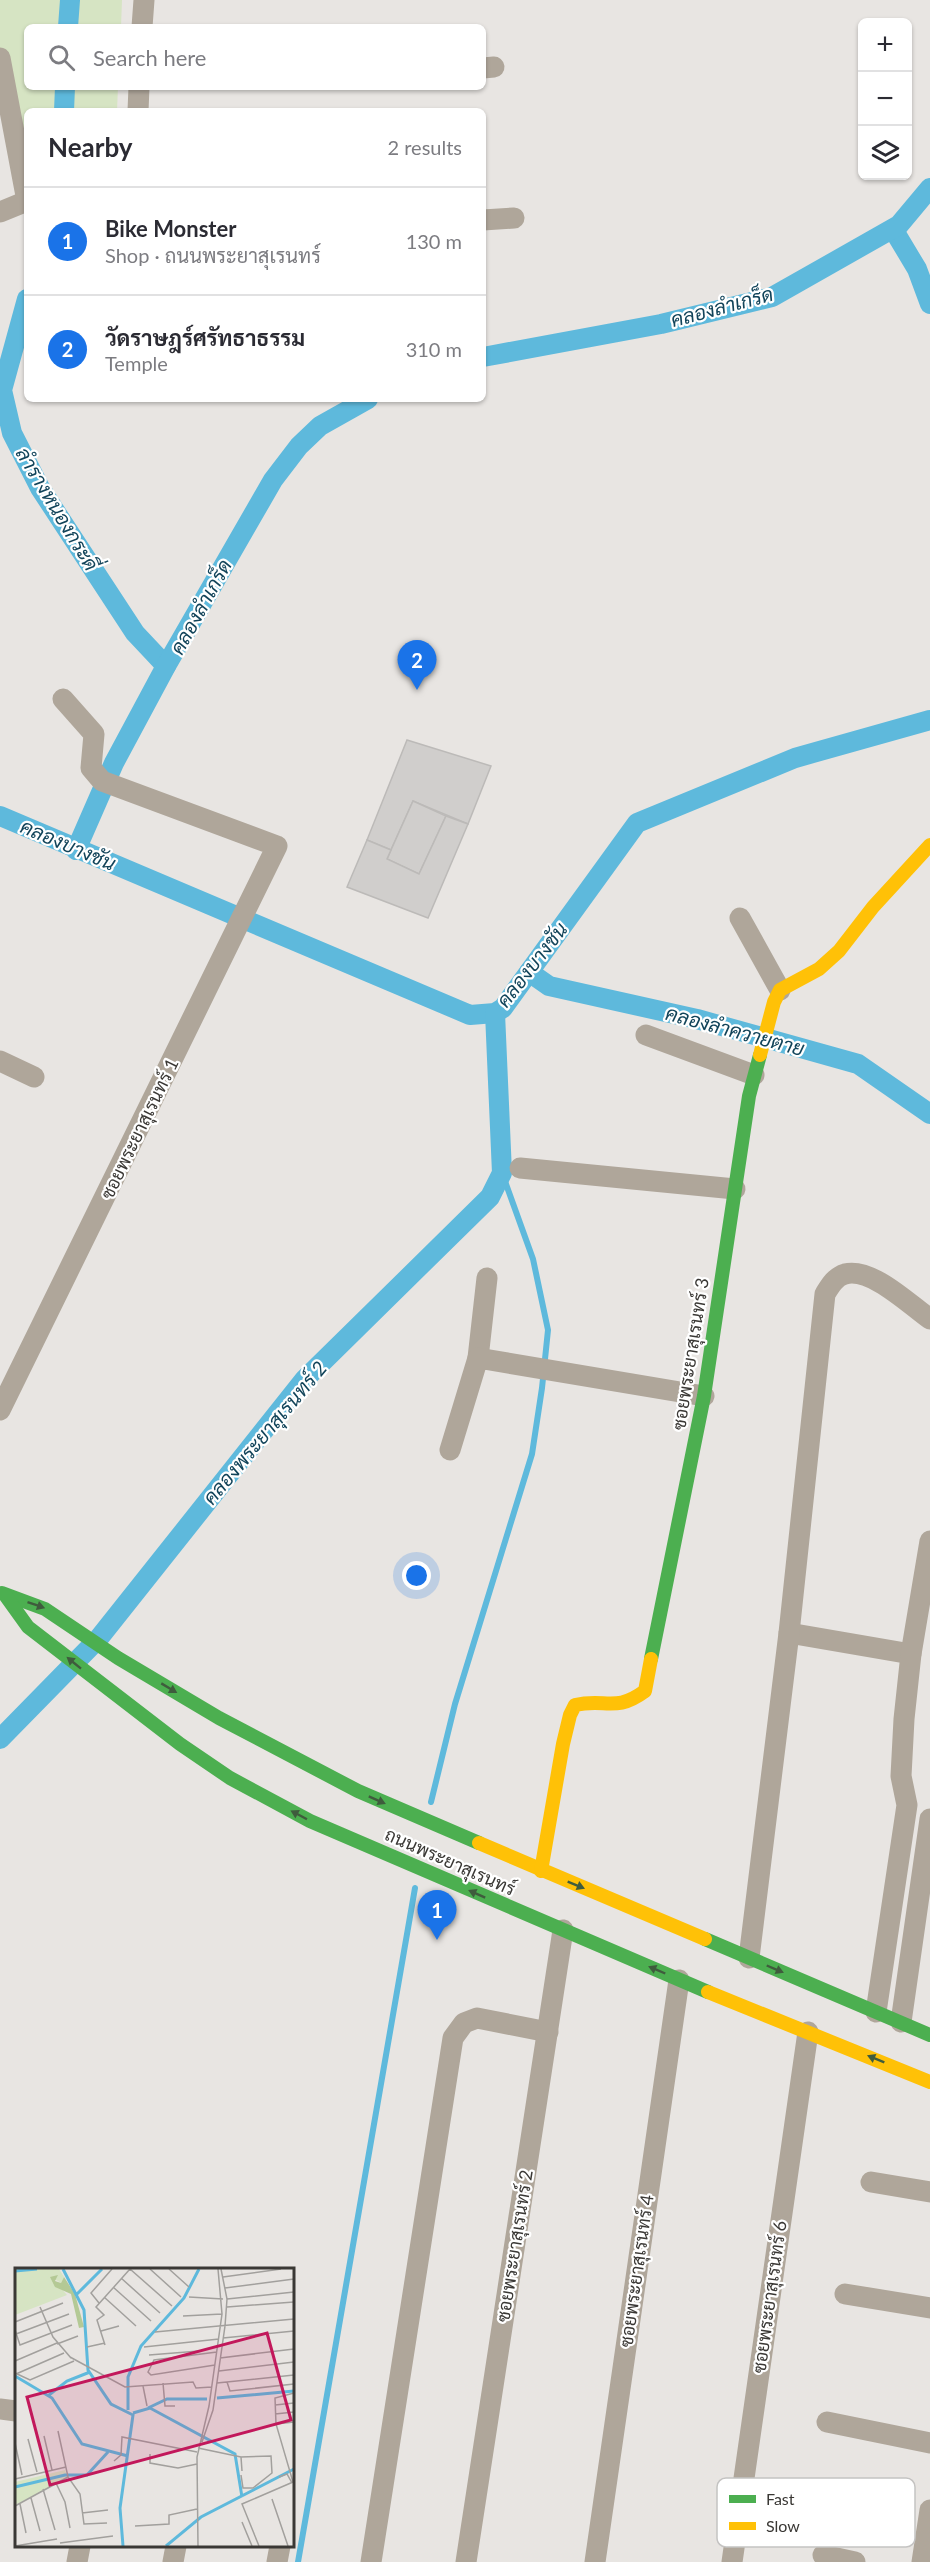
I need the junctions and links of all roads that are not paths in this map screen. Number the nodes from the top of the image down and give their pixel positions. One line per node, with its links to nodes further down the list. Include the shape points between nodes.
1 (144, 0): 2 (street)
2 (142, 24)
3 (0, 63): 6 (street)
4 (140, 90): 5 (street)
5 (138, 108)
6 (24, 186)
7 (24, 202): 8 (street)
8 (0, 212)
9 (514, 218): 10 (street)
10 (486, 220)
11 (63, 699): 25 (street, ซอยพระยาสุเรนทร์ 1, via 94,734 91,768 102,781 277,846)
12 (930, 845): 14 (street, via 838,951 819,969)
13 (740, 918): 14 (street)
14 (777, 996): 17 (street, ซอยพระยาสุเรนทร์ 3)
15 (646, 1035): 17 (street)
16 (0, 1061): 18 (street)
17 (755, 1070): 20 (street, ซอยพระยาสุเรนทร์ 3)
18 (34, 1077)
19 (520, 1168): 20 (street)
20 (735, 1189): 24 (street, ซอยพระยาสุเรนทร์ 3)
21 (487, 1278): 23 (street)
22 (930, 1319): 29 (street, via 881,1282 862,1275 845,1274 833,1281 825,1294)
23 (478, 1358): 24 (street); 26 (street)
24 (704, 1396): 32 (street, ซอยพระยาสุเรนทร์ 3, via 645,1691 630,1704 614,1706 586,1701 575,1705 563,1744)
25 (0, 1410)
26 (450, 1450)
27 (930, 1541): 30 (street)
28 (2, 1593): 32 (street, ถนนพระยาสุเรนทร์, one-way to 32, via 45,1609 219,1718 348,1786); 33 (street, ถนนพระยาสุเรนทร์, one-way to 28, via 321,1826 230,1778 99,1684 28,1627)
29 (789, 1633): 30 (street); 34 (street)
30 (911, 1654): 36 (street, via 901,1776 907,1805)
31 (930, 1819): 37 (street)
32 (541, 1871): 34 (street, ถนนพระยาสุเรนทร์, one-way to 34)
33 (563, 1930): 35 (street, ถนนพระยาสุเรนทร์, one-way to 33); 38 (street, ซอยพระยาสุเรนทร์ 2)
34 (749, 1958): 36 (street, ถนนพระยาสุเรนทร์, one-way to 36)
35 (679, 1980): 39 (street, ถนนพระยาสุเรนทร์); 62 (street, ซอยพระยาสุเรนทร์ 4)
36 (876, 2012): 37 (street, ถนนพระยาสุเรนทร์)
37 (901, 2022): 40 (street, ถนนพระยาสุเรนทร์)
38 (548, 2032): 60 (street, via 477,2018 464,2023 453,2038); 61 (street, ซอยพระยาสุเรนทร์ 2)
39 (808, 2032): 41 (street, ถนนพระยาสุเรนทร์, one-way to 39); 50 (street, ซอยพระยาสุเรนทร์ 6)
40 (930, 2035)
41 (930, 2082)
42 (871, 2182): 43 (street)
43 (930, 2192)
44 (845, 2294): 45 (street)
45 (930, 2308)
46 (0, 2409): 47 (street)
47 (15, 2411)
48 (827, 2422): 49 (street)
49 (930, 2443)
50 (744, 2478)
51 (930, 2510): 65 (street)
52 (80, 2547): 57 (street)
53 (176, 2547): 58 (street)
54 (280, 2547): 59 (street)
55 (734, 2547): 63 (street, ซอยพระยาสุเรนทร์ 6)
56 (823, 2555): 64 (street)
57 (77, 2562)
58 (173, 2562)
59 (278, 2562)
60 (371, 2562)
61 (466, 2562)
62 (595, 2562)
63 (732, 2562)
64 (855, 2562)
65 (922, 2562)

